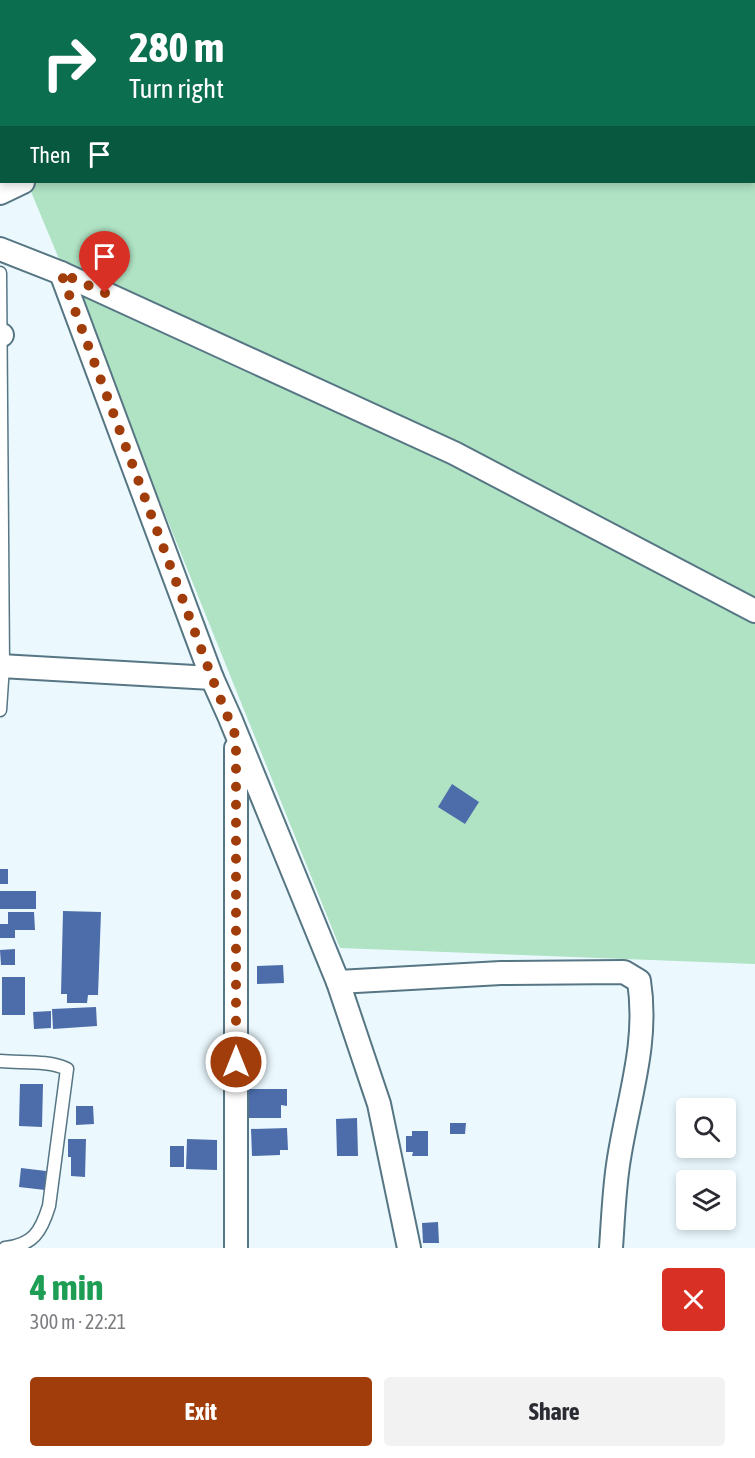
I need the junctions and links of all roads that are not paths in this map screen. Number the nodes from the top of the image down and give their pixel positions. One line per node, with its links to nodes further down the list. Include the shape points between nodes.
1 (21, 183): 2 (street)
2 (0, 192)
3 (0, 249): 5 (street)
4 (0, 273): 6 (lane)
5 (61, 273): 7 (street, via 454,453); 9 (street)
6 (1, 335): 8 (lane)
7 (755, 611)
8 (1, 666): 9 (street); 10 (lane)
9 (212, 678): 11 (street)
10 (0, 710)
11 (236, 737): 12 (street); 15 (street)
12 (338, 982): 16 (street, via 379,1104); 17 (street, via 501,973 624,972 639,981 643,1007 641,1050 618,1165)
13 (0, 1061): 14 (lane, via 68,1069 44,1221 30,1241)
14 (5, 1248)
15 (236, 1248)
16 (409, 1248)
17 (611, 1248)

